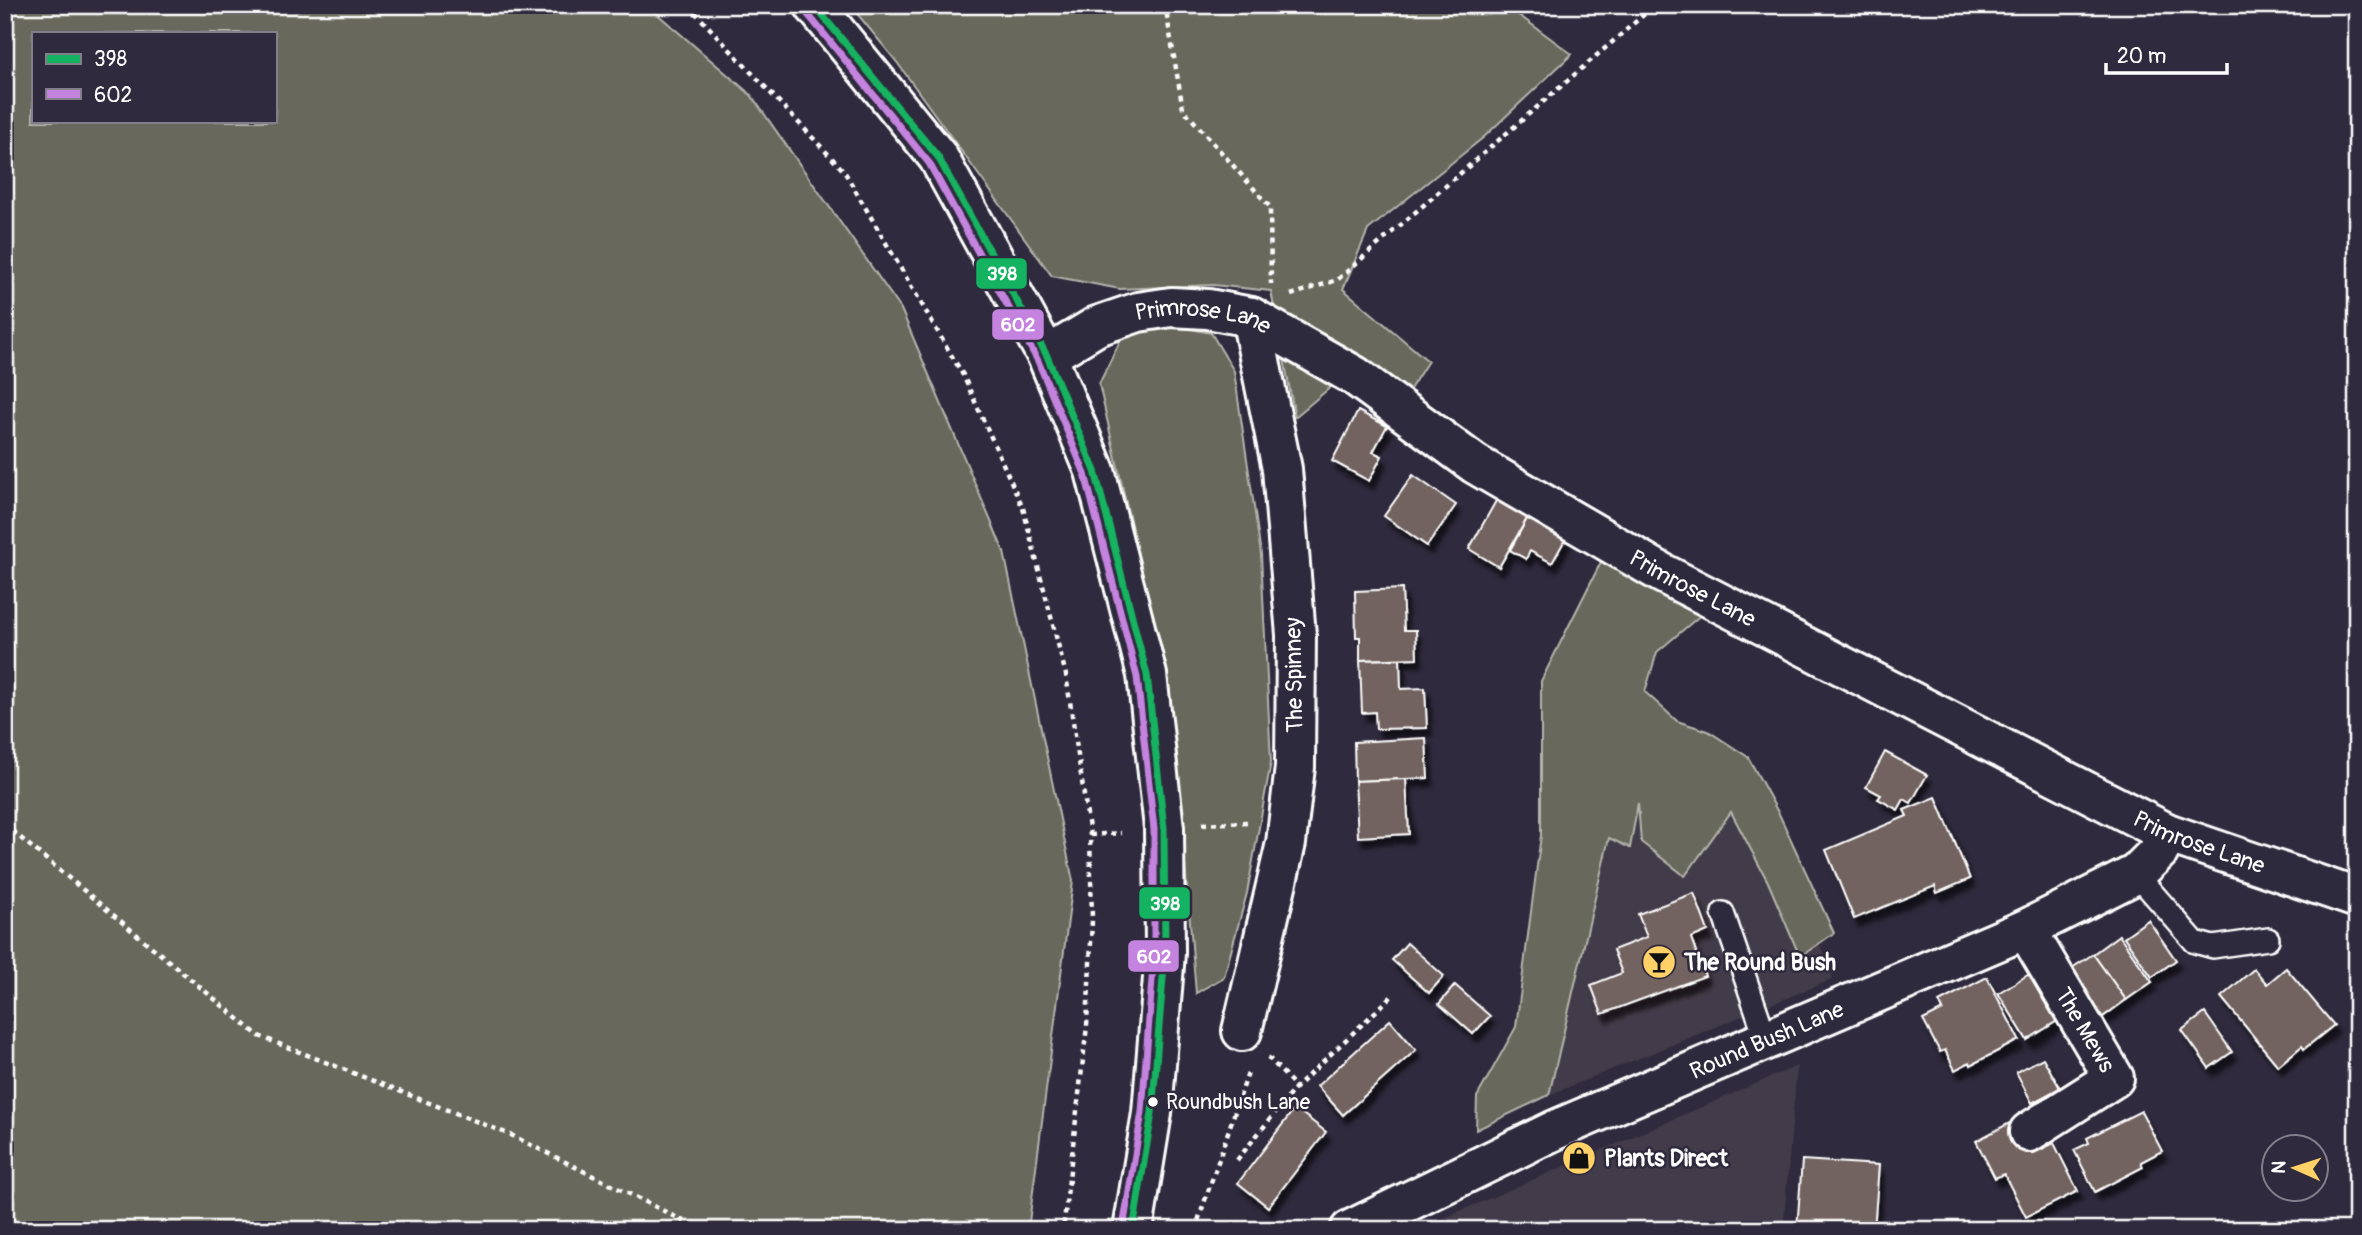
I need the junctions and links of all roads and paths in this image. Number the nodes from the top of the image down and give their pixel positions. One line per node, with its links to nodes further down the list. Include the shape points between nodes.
1 (688, 5): 12 (path, via 844,171 963,375 1023,508 1066,675)
2 (814, 5): 6 (street, via 938,157)
3 (1165, 5): 5 (path, via 1182,109 1270,207 1272,279)
4 (1655, 5): 5 (path, via 1337,280)
5 (1260, 310): 6 (street, Primrose Lane, via 1171,307 1138,312 1097,326); 7 (street, The Spinney, via 1282,469 1296,635 1295,767); 11 (street, Primrose Lane, via 1475,464 1662,573)
6 (1047, 356): 26 (street, via 1095,471 1147,675 1164,828 1165,953 1152,1113)
7 (1289, 819): 9 (path); 19 (street, The Spinney)
8 (5, 825): 24 (path, via 259,1036 512,1135)
9 (1200, 825)
10 (1121, 833): 12 (path)
11 (2167, 833): 13 (street, Round Bush Lane, via 2159,851); 14 (street, Primrose Lane)
12 (1090, 835): 25 (path, via 1087,1026)
13 (2136, 874): 16 (street, Round Bush Lane); 17 (lane, via 2195,942 2213,947)
14 (2357, 898)
15 (1723, 913): 20 (lane)
16 (2026, 929): 20 (street, Round Bush Lane); 22 (street, The Mews, via 2115,1078)
17 (2268, 939)
18 (1392, 996): 23 (path, via 1296,1087)
19 (1242, 1031)
20 (1766, 1039): 28 (street, Round Bush Lane, via 1555,1130)
21 (1249, 1069): 27 (path)
22 (2029, 1132)
23 (1237, 1160)
24 (702, 1230)
25 (1063, 1230)
26 (1133, 1230)
27 (1195, 1230)
28 (1350, 1230)

